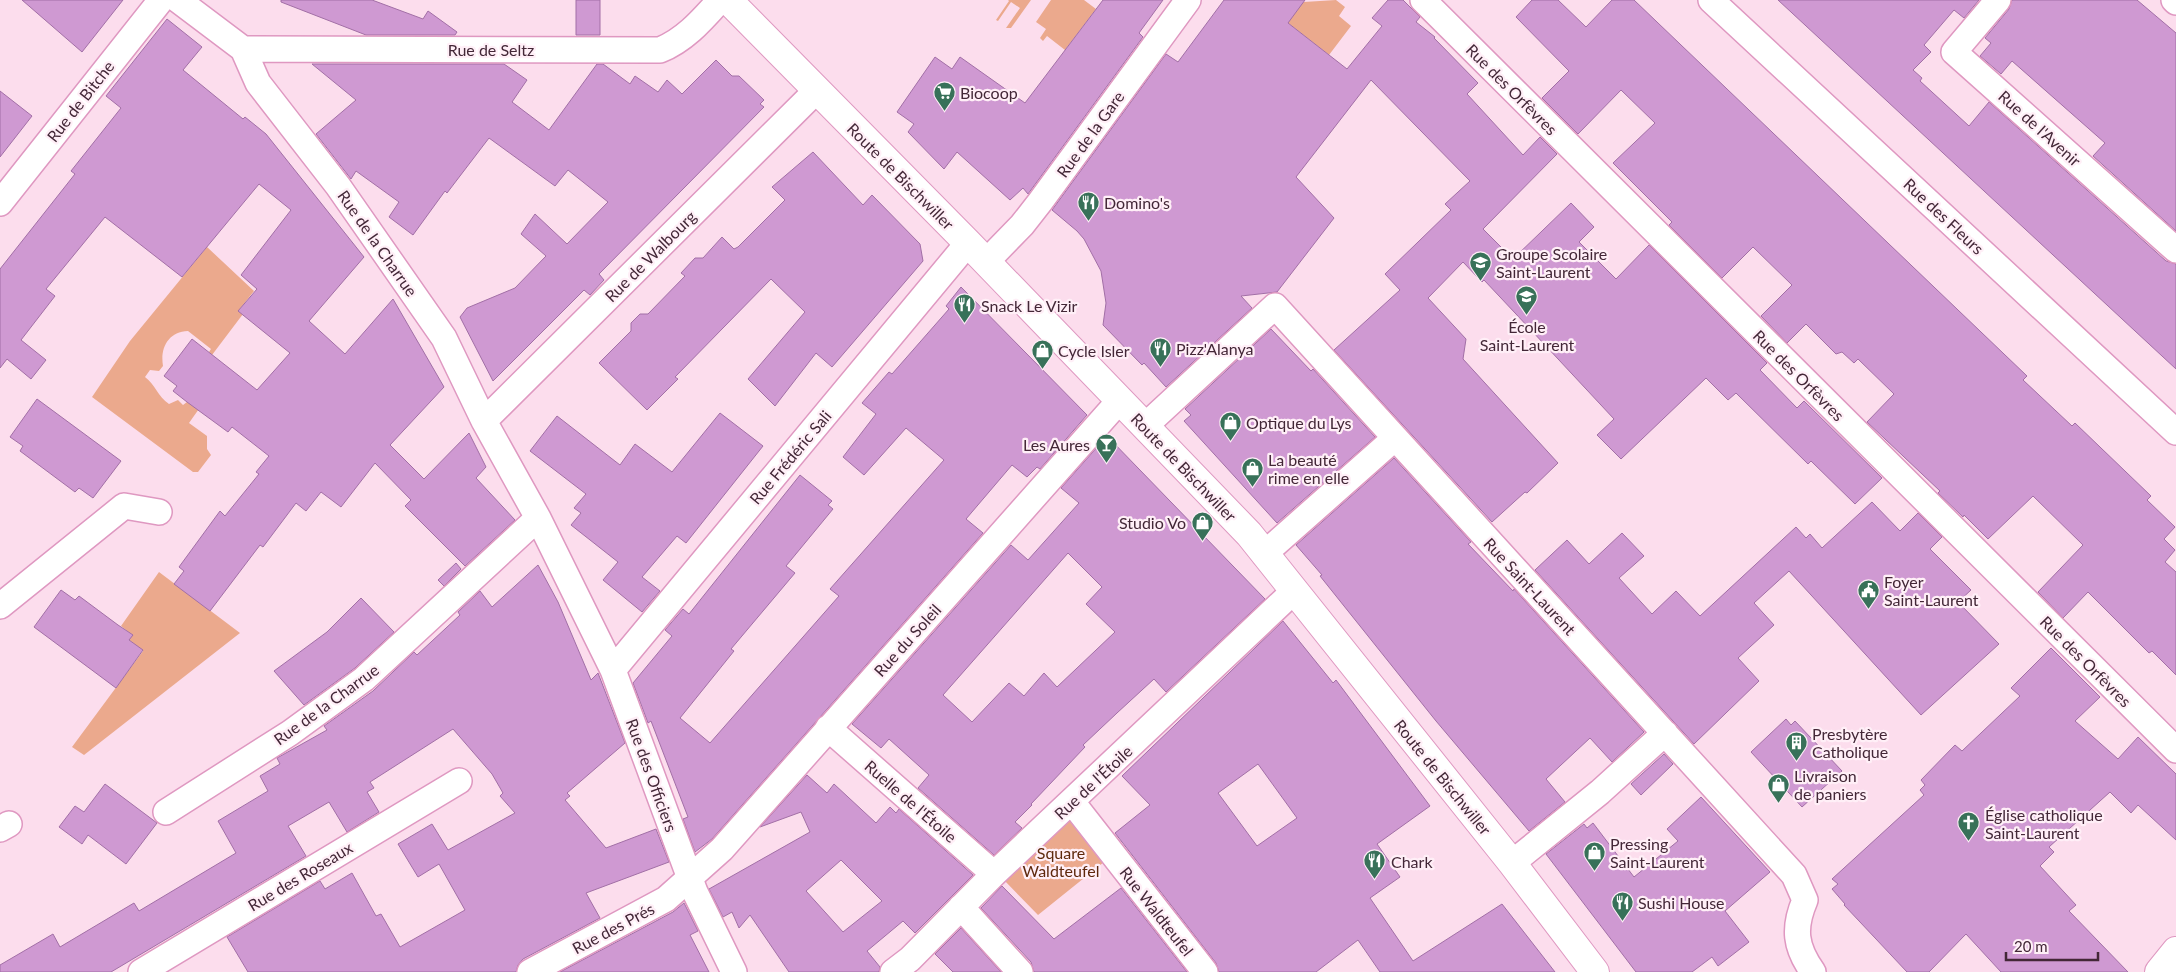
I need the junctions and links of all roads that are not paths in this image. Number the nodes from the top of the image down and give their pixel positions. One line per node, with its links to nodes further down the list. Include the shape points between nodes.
1 (161, 0): 11 (street, Rue de Bitche)
2 (178, 0): 9 (street, Rue de la Charrue)
3 (720, 0): 9 (street, Rue de Seltz, via 675,44 660,50)
4 (728, 0): 10 (main road, Route de Bischwiller)
5 (1188, 0): 13 (street, Rue de la Gare, via 1022,225)
6 (1422, 0): 28 (street, Rue des Orfèvres)
7 (1711, 0): 17 (street, Rue des Fleurs)
8 (1998, 0): 12 (street, Rue de l'Avenir, via 1954,52)
9 (243, 49): 15 (street, Rue de la Charrue, via 258,83 338,186 444,338)
10 (816, 90): 13 (main road, Route de Bischwiller); 15 (street, Rue de Walbourg)
11 (0, 202)
12 (2176, 250)
13 (977, 252): 14 (main road, Route de Bischwiller); 25 (street, Rue Frédéric Sali)
14 (1120, 400): 16 (main road, Route de Bischwiller); 26 (street, Rue du Soleil)
15 (484, 421): 20 (street, Rue de la Charrue)
16 (1145, 426): 18 (street, Rue Saint-Laurent, via 1274,306); 21 (main road, Route de Bischwiller, via 1249,534)
17 (2176, 432)
18 (1394, 438): 21 (street); 27 (street, Rue Saint-Laurent)
19 (159, 512): 24 (street, via 124,506)
20 (538, 518): 22 (street, Rue de la Charrue); 31 (street, Rue de la Charrue, via 364,679 290,733)
21 (1264, 554): 23 (main road, Route de Bischwiller)
22 (569, 579): 25 (street, Rue des Officiers)
23 (1294, 591): 30 (street, Rue de l'Étoile); 32 (main road, Route de Bischwiller)
24 (0, 606)
25 (613, 670): 34 (street, Rue des Officiers)
26 (828, 728): 33 (street, Ruelle de l'Étoile); 34 (street, Rue du Soleil, via 722,849)
27 (1665, 733): 32 (street, via 1600,792); 44 (street, Rue Saint-Laurent, via 1794,874 1805,900 1799,917 1798,944)
28 (2176, 750)
29 (459, 780): 37 (street, Rue des Roseaux)
30 (1072, 802): 33 (street, Rue de l'Étoile); 42 (street, Rue Waldteufel)
31 (166, 812)
32 (1512, 863): 43 (main road, Route de Bischwiller)
33 (994, 874): 35 (street, Rue de l'Étoile)
34 (691, 877): 38 (street, Rue des Prés, via 666,899); 39 (street, Rue des Officiers, via 695,892)
35 (961, 907): 40 (street, Rue de l'Étoile); 41 (street)
36 (2176, 952): 45 (main road)
37 (141, 972)
38 (530, 972)
39 (734, 972)
40 (893, 972)
41 (1020, 972)
42 (1205, 972)
43 (1595, 972)
44 (1813, 972)
45 (2159, 972)

